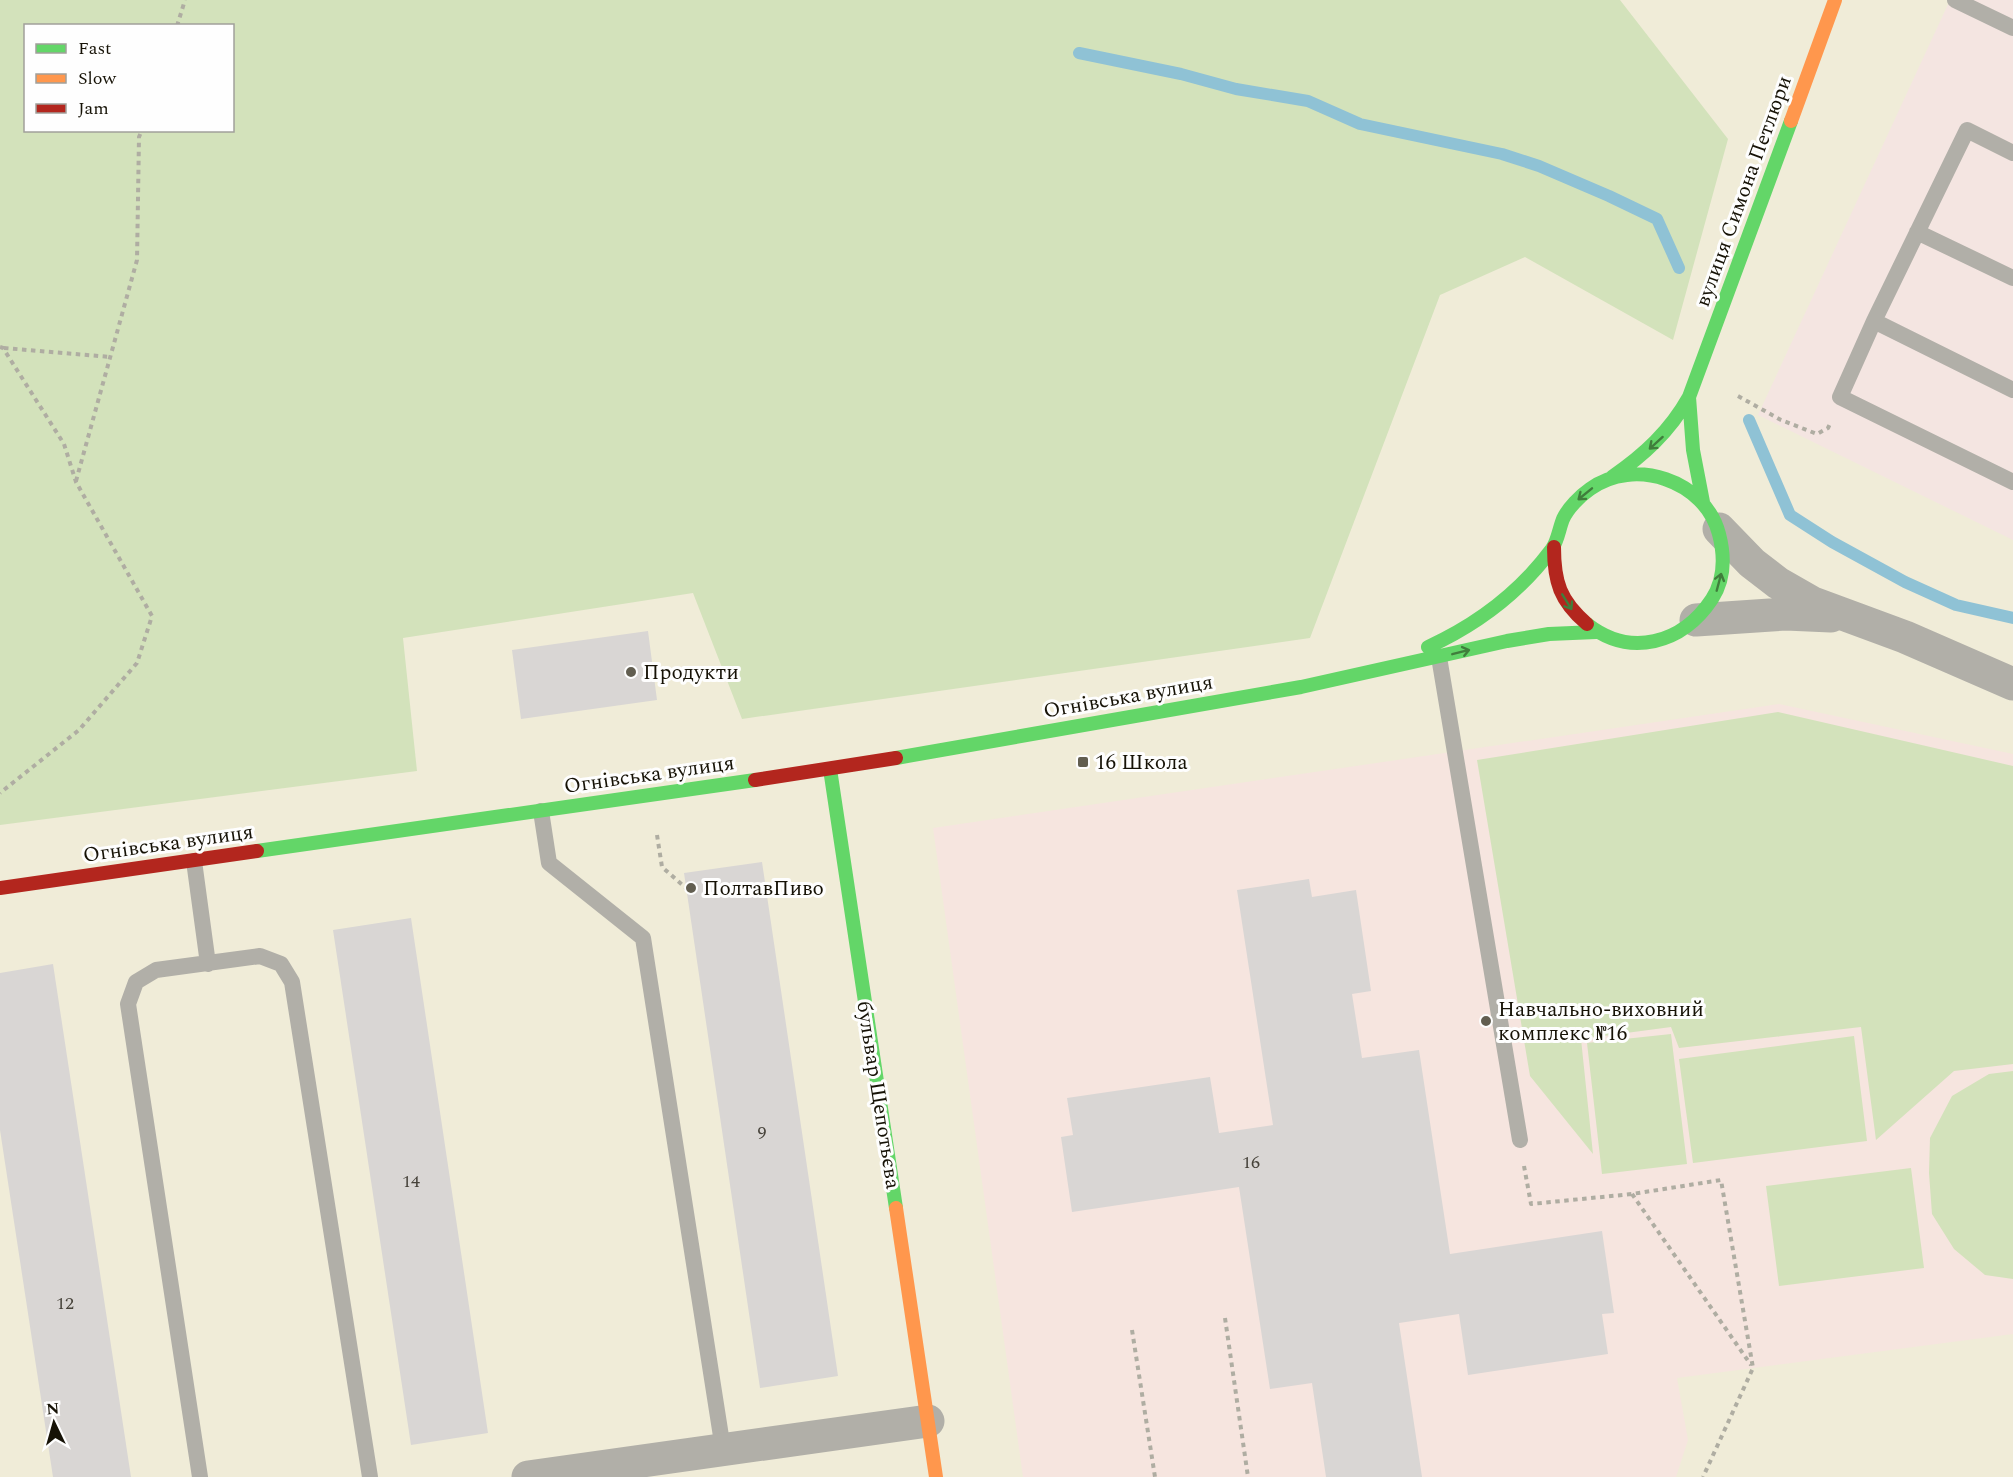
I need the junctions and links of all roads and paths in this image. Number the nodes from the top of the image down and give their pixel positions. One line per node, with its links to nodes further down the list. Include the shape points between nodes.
1 (185, 0): 4 (path)
2 (1835, 0): 15 (street, вулиця Симона Петлюри)
3 (1954, 0): 5 (lane)
4 (178, 24)
5 (2013, 28)
6 (141, 132): 12 (path, via 137,260)
7 (2013, 153): 8 (lane, via 1967,130)
8 (1917, 232): 9 (lane); 10 (lane)
9 (2013, 278)
10 (1874, 321): 13 (lane); 16 (lane)
11 (2, 347): 12 (path); 18 (path, via 64,444)
12 (111, 357): 18 (path)
13 (2013, 390)
14 (1738, 396): 16 (path, via 1817,434 1828,428)
15 (1689, 397): 17 (street, вулиця Симона Петлюри, one-way to 17, via 1664,437); 20 (street, вулиця Симона Петлюри, via 1695,472)
16 (1840, 397): 19 (lane)
17 (1611, 478): 20 (street, Огнівська вулиця, via 1635,473 1662,476 1683,486); 21 (street, Огнівська вулиця, one-way to 21, via 1584,492 1565,515)
18 (76, 482): 29 (path, via 152,616 137,663 130,672 79,730)
19 (2013, 482)
20 (1711, 516): 22 (street, Огнівська вулиця, one-way to 20, via 1716,594 1724,563); 23 (street, via 1752,563 1778,583 1813,603)
21 (1554, 547): 24 (street, Огнівська вулиця, one-way to 24, via 1556,580 1567,606); 27 (street, Огнівська вулиця, via 1481,618 1439,643 1393,661)
22 (1696, 620): 23 (street, via 1786,614); 24 (street, Огнівська вулиця, via 1665,639 1645,643 1624,643)
23 (1862, 621): 26 (street)
24 (1596, 632): 25 (street, Огнівська вулиця, one-way to 24, via 1549,634)
25 (1439, 657): 27 (street, Огнівська вулиця); 36 (lane)
26 (2013, 684)
27 (1301, 687): 28 (street, Огнівська вулиця)
28 (830, 769): 30 (street, Огнівська вулиця); 41 (street, бульвар Щепотьєва)
29 (0, 793)
30 (541, 811): 32 (street, Огнівська вулиця); 42 (lane, via 549,863 643,938)
31 (657, 835): 34 (path, via 662,867)
32 (194, 861): 33 (street, Огнівська вулиця); 35 (lane)
33 (0, 888)
34 (687, 889)
35 (208, 964): 43 (lane, via 156,970 136,982 128,1004); 44 (lane, via 260,956 281,964 292,982)
36 (1520, 1140): 37 (path, via 1531,1204)
37 (1632, 1194): 40 (path); 40 (path, via 1721,1180)
38 (1225, 1318): 48 (path)
39 (1132, 1330): 47 (path)
40 (1753, 1368): 49 (path)
41 (928, 1420): 42 (street); 46 (street, бульвар Щепотьєва)
42 (723, 1449): 45 (street)
43 (200, 1477)
44 (370, 1477)
45 (528, 1477)
46 (936, 1477)
47 (1155, 1477)
48 (1248, 1477)
49 (1703, 1477)

